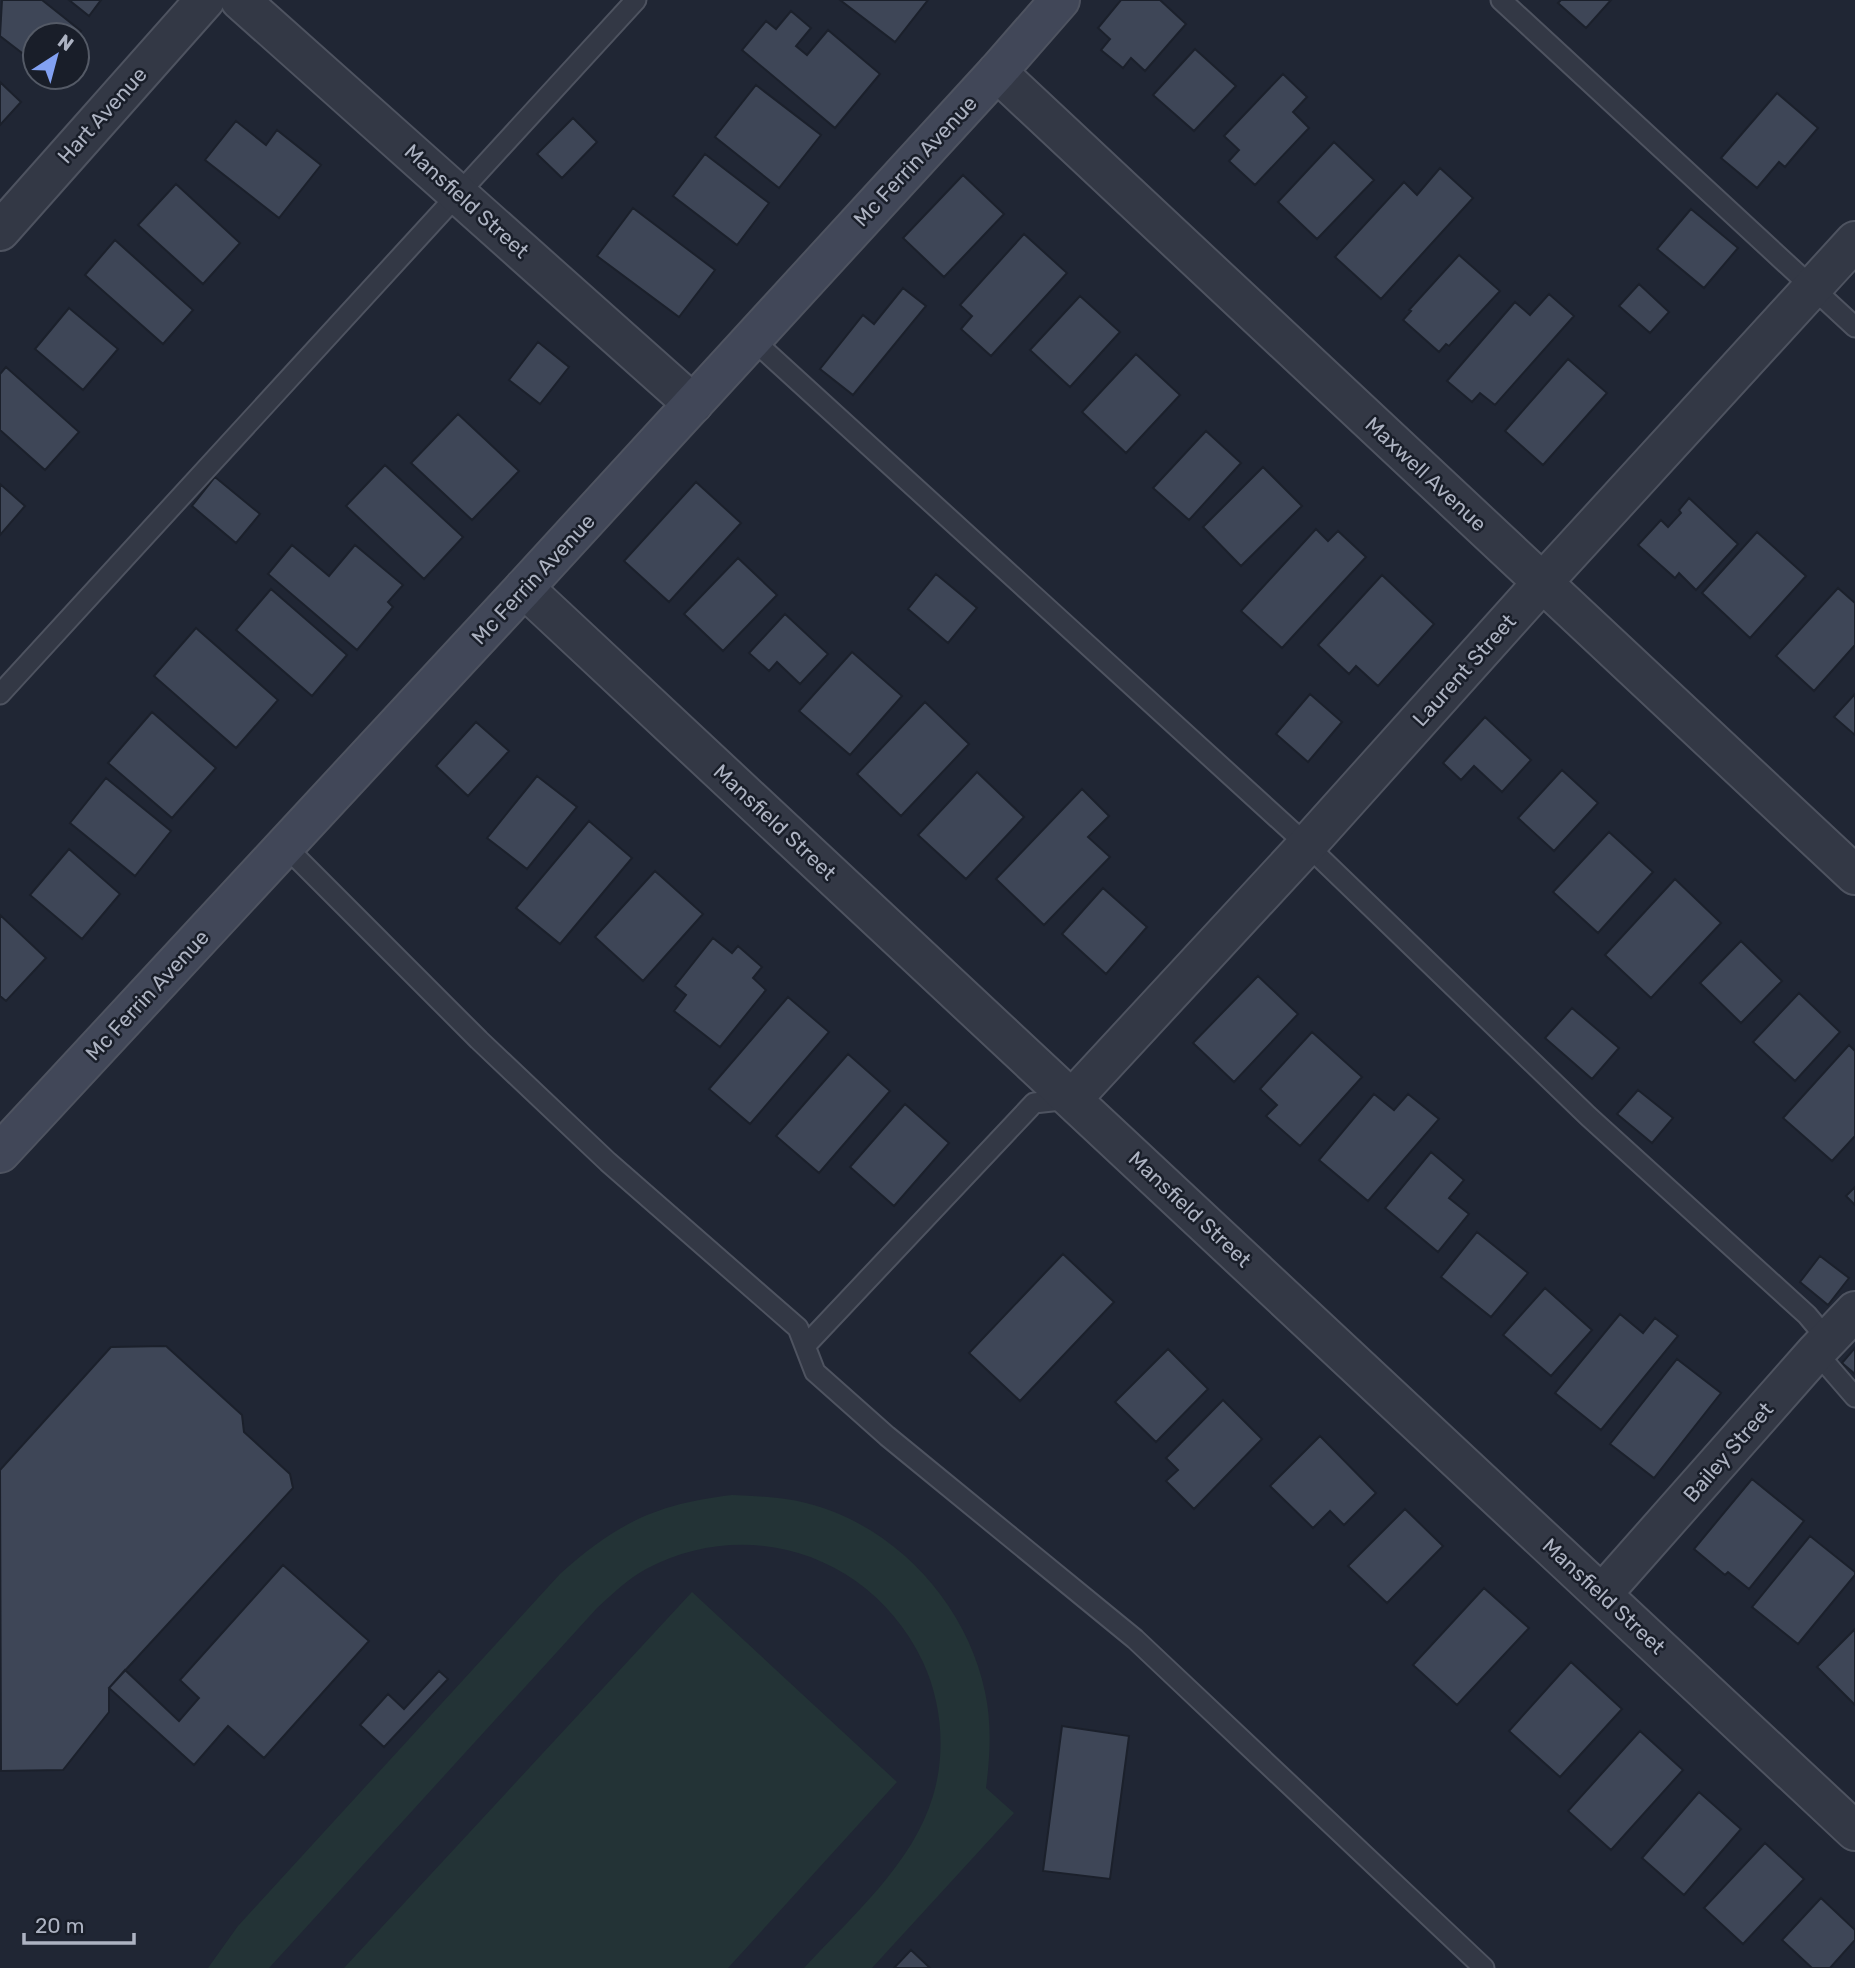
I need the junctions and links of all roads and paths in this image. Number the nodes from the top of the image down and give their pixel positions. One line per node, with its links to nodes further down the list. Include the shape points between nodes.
1 (205, 0): 8 (street, Hart Avenue)
2 (240, 0): 7 (street, Mansfield Street)
3 (636, 0): 7 (lane)
4 (1060, 0): 6 (street, Mc Ferrin Avenue)
5 (1501, 0): 10 (lane)
6 (997, 72): 12 (street, Mc Ferrin Avenue); 14 (street, Maxwell Avenue)
7 (459, 193): 13 (street, Mansfield Street); 16 (lane)
8 (0, 230)
9 (1855, 241): 10 (street, Laurent Street)
10 (1813, 289): 11 (lane); 14 (street, Laurent Street)
11 (1855, 327)
12 (752, 339): 13 (street, Mc Ferrin Avenue); 17 (lane)
13 (693, 404): 15 (street, Mc Ferrin Avenue)
14 (1542, 583): 17 (street, Laurent Street); 19 (street, Maxwell Avenue)
15 (524, 588): 18 (street, Mc Ferrin Avenue); 20 (street, Mansfield Street)
16 (0, 694)
17 (1307, 845): 20 (street, Laurent Street); 24 (lane, via 1588,1116 1807,1315)
18 (285, 846): 21 (street, Mc Ferrin Avenue); 23 (lane, via 588,1143 798,1328)
19 (1855, 875)
20 (1072, 1099): 23 (lane, via 1034,1103); 26 (street, Mansfield Street)
21 (0, 1153)
22 (1855, 1311): 24 (street, Bailey Street)
23 (805, 1346): 28 (lane, via 815,1372 1135,1639)
24 (1822, 1346): 25 (lane); 26 (street, Bailey Street)
25 (1855, 1396)
26 (1602, 1594): 27 (street, Mansfield Street)
27 (1855, 1831)
28 (1484, 1968)

